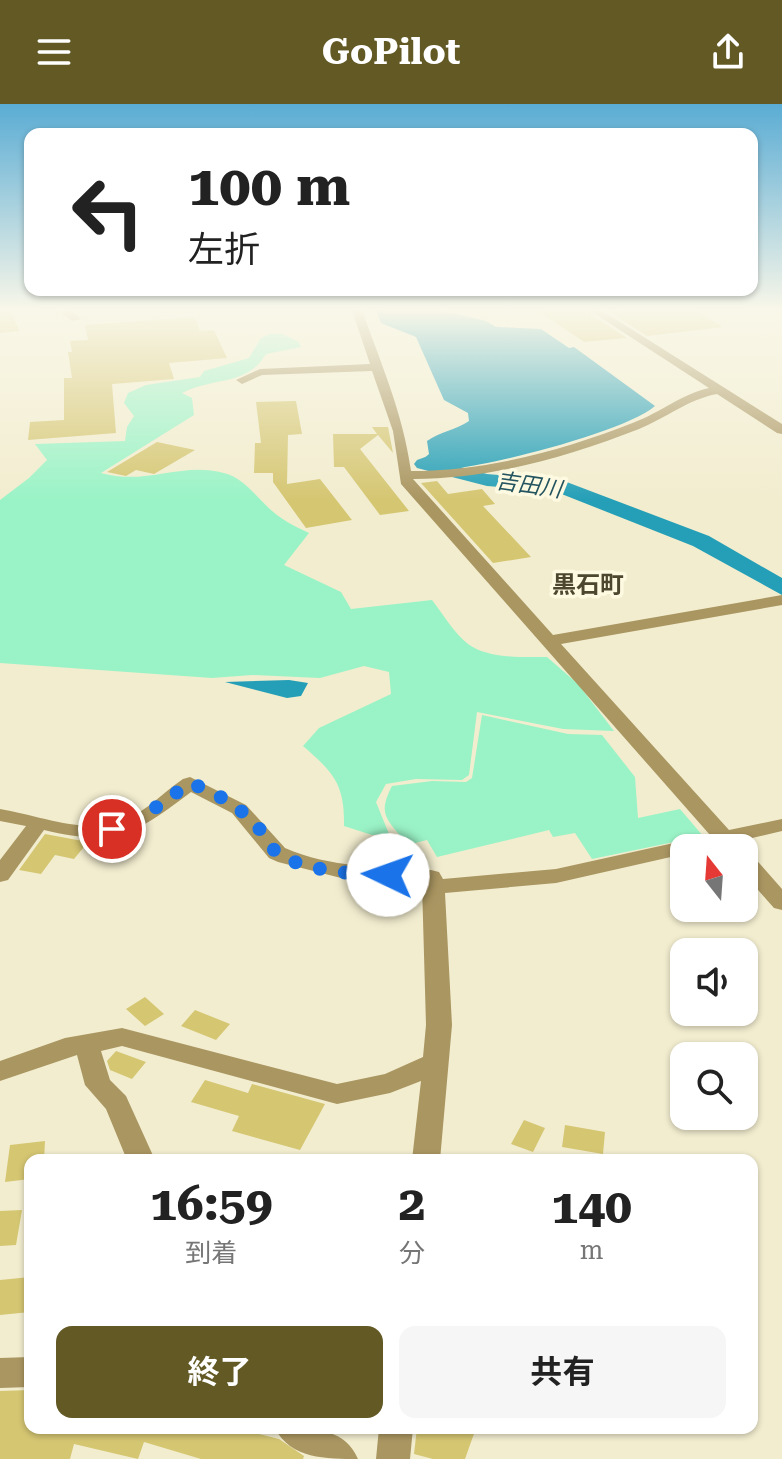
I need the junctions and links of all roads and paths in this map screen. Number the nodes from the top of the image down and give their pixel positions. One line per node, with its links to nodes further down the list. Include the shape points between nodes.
1 (257, 373): 4 (street)
2 (381, 373): 7 (street)
3 (694, 373): 5 (street)
4 (242, 380)
5 (720, 390): 6 (street); 7 (street, via 689,398 640,425 564,449 458,475)
6 (782, 430)
7 (407, 475): 9 (street, via 406,481)
8 (782, 600): 9 (street)
9 (550, 641): 13 (street)
10 (0, 815): 11 (street)
11 (38, 824): 16 (street); 18 (street, via 78,833 130,826 190,783 239,809 286,857 345,872 431,877)
12 (782, 825): 14 (street)
13 (721, 834)
14 (756, 834)
15 (670, 854): 18 (street, via 556,876)
16 (0, 875)
17 (758, 876): 19 (street)
18 (434, 887): 21 (street, via 439,1025)
19 (782, 903)
20 (86, 1043): 21 (street, via 122,1037 144,1041 337,1094 390,1083); 22 (street); 23 (street, via 98,1085 117,1103)
21 (435, 1063): 24 (street)
22 (0, 1071)
23 (138, 1154)
24 (427, 1154)
25 (24, 1372): 26 (street)
26 (0, 1373)
27 (301, 1434): 29 (street)
28 (395, 1434): 30 (street)
29 (341, 1459)
30 (393, 1459)

